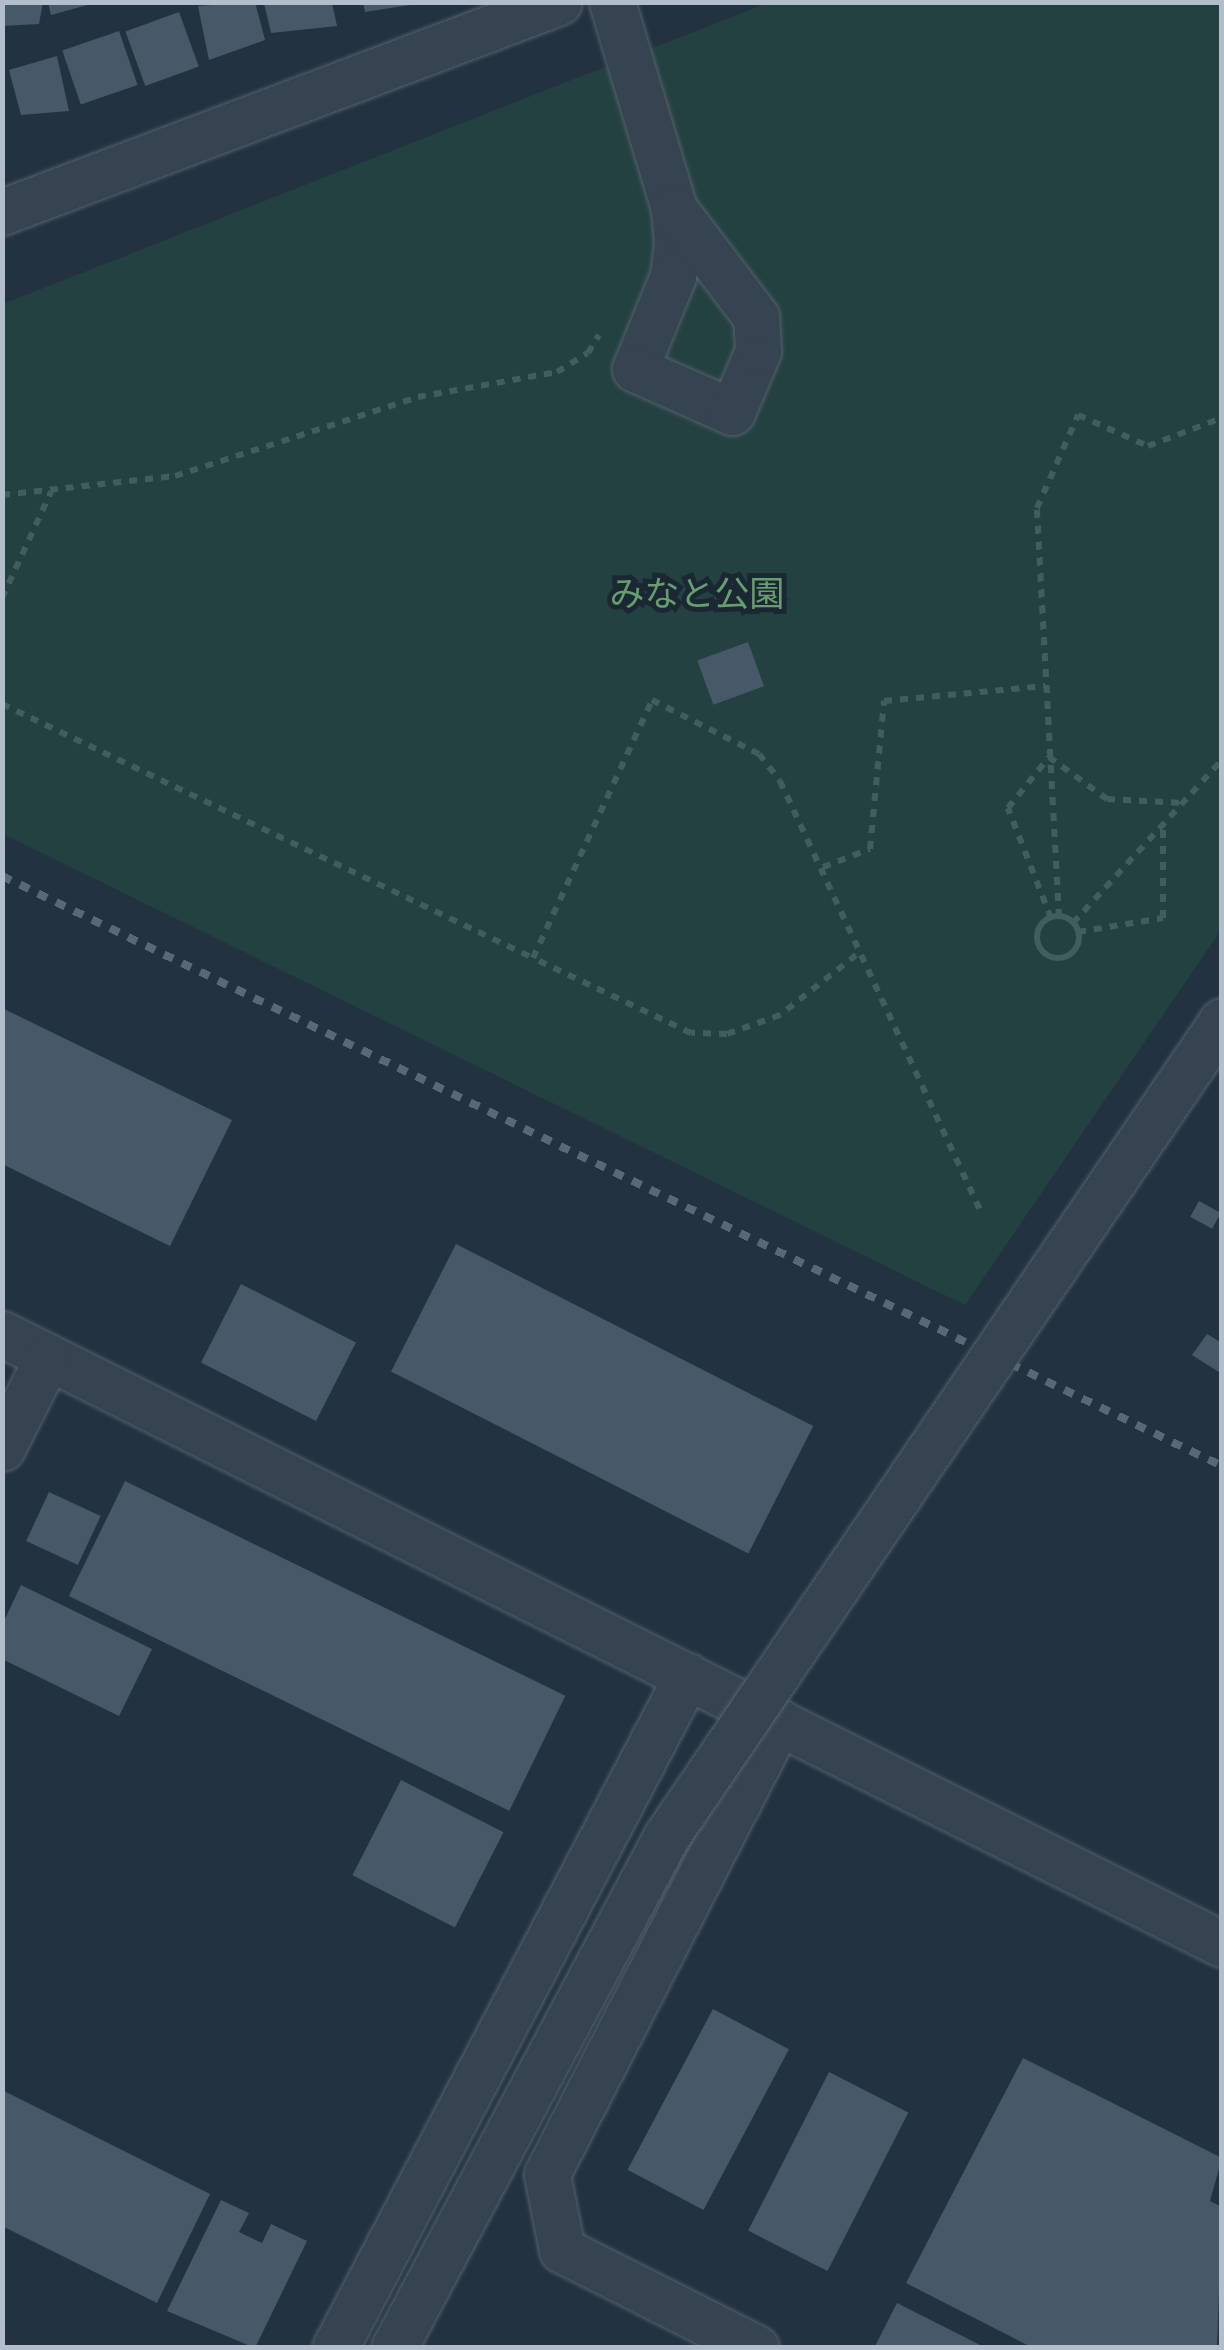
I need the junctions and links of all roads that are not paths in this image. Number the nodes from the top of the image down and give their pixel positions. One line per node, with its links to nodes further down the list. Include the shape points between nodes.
1 (560, 2): 4 (street)
2 (612, 2): 3 (street)
3 (674, 209): 5 (street); 6 (street, via 673,276)
4 (2, 212)
5 (740, 293): 6 (street, via 711,279 682,283); 6 (street, via 756,317 758,350 732,412 635,369)
6 (662, 306)
7 (1222, 1022): 15 (street, bridge, via 666,1837)
8 (2, 1334): 9 (street)
9 (48, 1357): 10 (street); 11 (street)
10 (2, 1448)
11 (687, 1676): 12 (street); 14 (street)
12 (779, 1722): 13 (street); 16 (street, via 547,2174 562,2250)
13 (1222, 1944)
14 (335, 2348)
15 (394, 2348)
16 (756, 2348)

